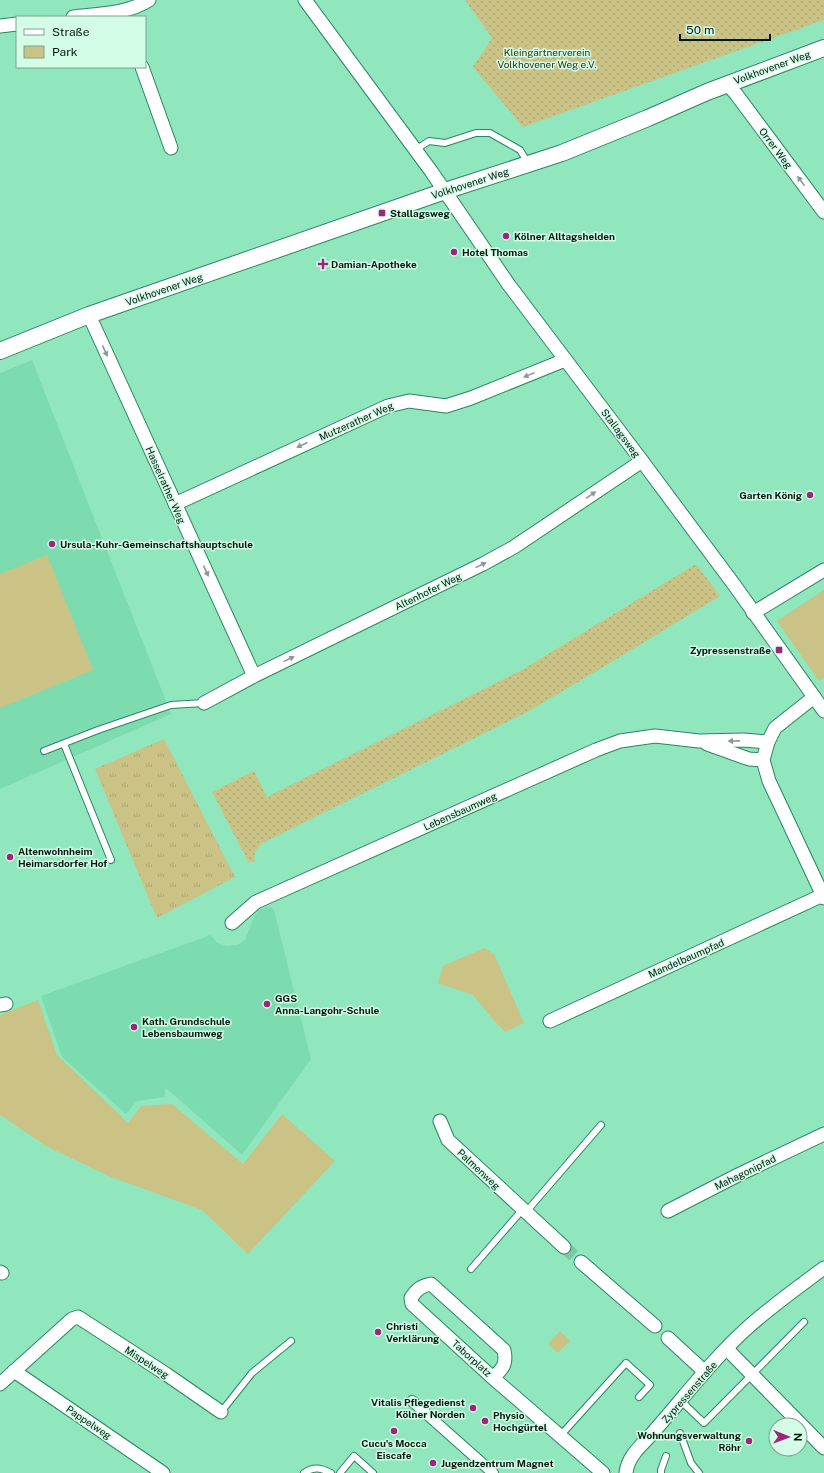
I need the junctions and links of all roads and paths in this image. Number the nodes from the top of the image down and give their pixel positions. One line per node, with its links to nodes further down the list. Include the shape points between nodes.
1 (149, 0): 3 (street)
2 (305, 0): 11 (street, Stallagsweg)
3 (123, 14): 4 (street)
4 (90, 16)
5 (16, 24): 6 (street)
6 (0, 26)
7 (824, 48): 9 (street, Volkhovener Weg)
8 (142, 68): 10 (street)
9 (727, 84): 12 (street, Volkhovener Weg, via 562,153); 14 (street, Orrer Weg, one-way to 9)
10 (170, 148)
11 (415, 150): 12 (lane, via 429,141 445,143 476,133 490,133 520,150); 13 (street, Stallagsweg)
12 (528, 164): 13 (street, Volkhovener Weg)
13 (445, 191): 15 (street, Volkhovener Weg); 17 (street, Stallagsweg, via 509,285)
14 (824, 212)
15 (89, 315): 16 (street, Volkhovener Weg); 19 (street, Hasselrather Weg, one-way to 19)
16 (0, 350)
17 (565, 360): 18 (street, Stallagsweg); 19 (street, Mutzerather Weg, one-way to 19, via 446,406 410,401 388,406)
18 (642, 460): 21 (street, Stallagsweg); 22 (street, Altenhofer Weg, one-way to 18, via 514,547)
19 (175, 504): 22 (street, Hasselrather Weg, one-way to 22)
20 (824, 570): 21 (street)
21 (754, 613): 23 (street, Stallagsweg)
22 (254, 676): 24 (street, Altenhofer Weg)
23 (814, 697): 25 (street, Stallagsweg); 27 (street, via 775,728)
24 (204, 703): 28 (lane, via 171,705)
25 (824, 711)
26 (700, 741): 27 (street, Lebensbaumweg, one-way to 26); 30 (street, Lebensbaumweg, via 749,759); 33 (street, Lebensbaumweg, via 649,736 620,741 596,750 256,902)
27 (768, 742): 30 (street)
28 (64, 744): 29 (lane); 31 (lane)
29 (44, 752)
30 (763, 760): 32 (street, via 769,781)
31 (111, 860)
32 (823, 897): 34 (street, Mandelbaumpfad)
33 (232, 923)
34 (550, 1021)
35 (440, 1121): 38 (street, Palmenweg, via 448,1140)
36 (601, 1125): 38 (lane)
37 (824, 1134): 39 (street, Mahagonipfad)
38 (525, 1210): 40 (street, Palmenweg); 43 (lane)
39 (668, 1211)
40 (564, 1247)
41 (581, 1262): 45 (street)
42 (824, 1268): 48 (street, Zypressenstraße, via 766,1311)
43 (472, 1269)
44 (804, 1322): 51 (lane)
45 (655, 1326)
46 (668, 1338): 50 (street)
47 (291, 1341): 57 (lane, via 252,1373)
48 (727, 1349): 50 (street, Zypressenstraße); 51 (street)
49 (14, 1371): 53 (street); 57 (street, Mispelweg, via 72,1319 78,1317); 62 (street, Pappelweg)
50 (705, 1372): 56 (street, Zypressenstraße)
51 (752, 1375): 56 (lane, via 704,1423); 60 (street)
52 (493, 1378): 52 (street, Taborplatz, via 505,1366 504,1350 431,1284 422,1285 411,1298 412,1304); 59 (street, Taborplatz)
53 (0, 1384)
54 (639, 1397): 59 (lane, via 650,1385 626,1363)
55 (412, 1401): 67 (street)
56 (681, 1401): 69 (street, Zypressenstraße, via 633,1454 626,1466)
57 (221, 1412)
58 (680, 1433): 71 (lane, via 691,1462)
59 (560, 1436): 68 (street, Taborplatz)
60 (824, 1448)
61 (666, 1456): 70 (lane)
62 (163, 1473)
63 (304, 1473): 64 (lane, via 312,1468 321,1468)
64 (331, 1473)
65 (340, 1473): 66 (lane, via 354,1456)
66 (373, 1473)
67 (493, 1473)
68 (603, 1473)
69 (626, 1473)
70 (662, 1473)
71 (699, 1473)

